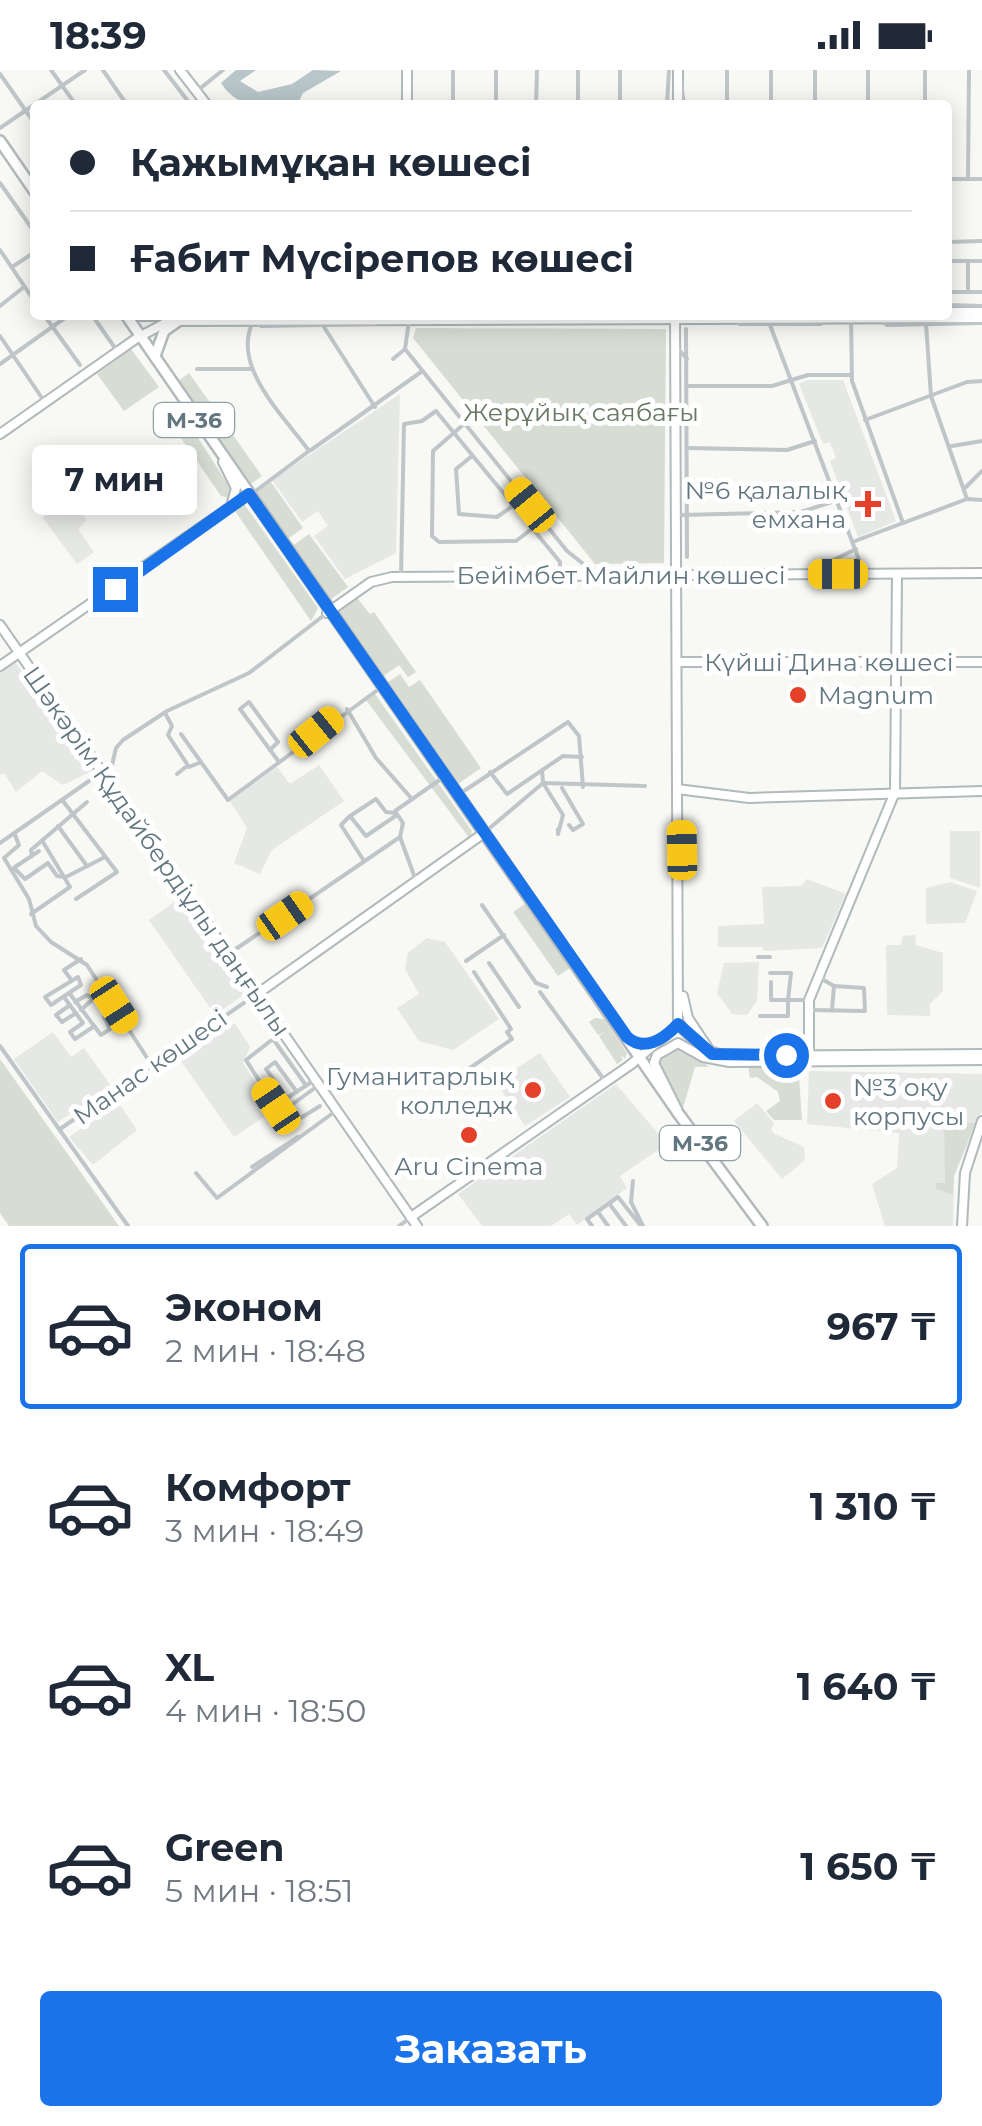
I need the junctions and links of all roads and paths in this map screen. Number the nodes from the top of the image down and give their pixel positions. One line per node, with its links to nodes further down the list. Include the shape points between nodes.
1 (51, 70): 21 (street)
2 (85, 70): 21 (street)
3 (102, 70): 25 (street)
4 (164, 70): 26 (street)
5 (180, 70): 22 (main road)
6 (223, 70): 22 (street)
7 (407, 70): 28 (main road)
8 (453, 70): 29 (street)
9 (496, 70): 30 (street)
10 (536, 70): 31 (street)
11 (578, 70): 32 (street)
12 (620, 70): 33 (street)
13 (675, 70): 34 (main road)
14 (727, 70): 35 (street)
15 (771, 70): 36 (street)
16 (815, 70): 37 (street)
17 (868, 70): 38 (street)
18 (925, 70): 39 (street)
19 (969, 70): 45 (street)
20 (0, 74): 41 (street)
21 (62, 86): 23 (street); 24 (street)
22 (197, 91): 27 (main road)
23 (42, 100)
24 (72, 100)
25 (123, 100)
26 (187, 100)
27 (203, 100)
28 (407, 100)
29 (453, 100)
30 (496, 100)
31 (536, 100)
32 (578, 100)
33 (620, 100)
34 (676, 100)
35 (726, 100)
36 (771, 100)
37 (815, 100)
38 (868, 100)
39 (924, 100)
40 (30, 108): 41 (street)
41 (26, 111): 42 (street); 43 (street)
42 (30, 117)
43 (0, 134): 47 (main road)
44 (952, 179): 45 (street)
45 (968, 179): 46 (street)
46 (982, 179)
47 (30, 180)
48 (0, 184): 49 (street)
49 (30, 226)
50 (982, 241): 51 (street)
51 (952, 242)
52 (0, 250): 57 (street)
53 (30, 255): 57 (street)
54 (952, 262): 55 (street)
55 (968, 262): 56 (street); 60 (street)
56 (982, 262)
57 (12, 267): 58 (street)
58 (24, 287): 62 (street); 63 (street)
59 (952, 292): 60 (street)
60 (968, 292): 61 (street)
61 (982, 292)
62 (30, 295)
63 (0, 306)
64 (952, 309): 66 (main road)
65 (952, 315): 66 (main road)
66 (982, 315): 83 (street)
67 (48, 320): 86 (street)
68 (62, 320): 86 (street)
69 (95, 320): 91 (street)
70 (126, 320): 89 (main road, M-36)
71 (158, 320): 89 (main road)
72 (174, 320): 95 (main road)
73 (254, 320): 87 (street, via 261,326); 101 (street, via 248,330)
74 (377, 320): 87 (street)
75 (409, 320): 92 (street)
76 (677, 320): 93 (main road)
77 (677, 320): 145 (main road)
78 (736, 320): 84 (street)
79 (827, 320): 84 (street)
80 (852, 320): 103 (street)
81 (882, 320): 85 (street)
82 (951, 320): 85 (street)
83 (952, 320)
84 (770, 324): 104 (street)
85 (926, 324): 107 (street)
86 (53, 326): 94 (street); 99 (street)
87 (324, 326): 109 (street)
88 (686, 330): 97 (street)
89 (137, 335): 91 (main road); 95 (main road, M-36); 112 (main road); 120 (main road, M-36)
90 (0, 336): 94 (street)
91 (115, 348): 108 (main road)
92 (405, 350): 96 (street); 102 (street)
93 (679, 350): 97 (street); 131 (main road)
94 (13, 355): 98 (street); 108 (street)
95 (155, 356): 125 (main road, M-36)
96 (392, 359)
97 (687, 359): 106 (street)
98 (0, 364)
99 (80, 365)
100 (197, 368): 101 (street)
101 (251, 368): 118 (street)
102 (421, 372): 109 (street); 111 (street)
103 (851, 375): 104 (street); 110 (street)
104 (794, 380): 106 (street); 114 (street)
105 (982, 381): 107 (street)
106 (688, 386): 117 (street)
107 (931, 396): 110 (street); 116 (street)
108 (42, 398): 112 (main road)
109 (375, 407): 118 (street)
110 (865, 420): 132 (street)
111 (464, 424): 113 (street); 122 (street)
112 (0, 431)
113 (455, 432): 119 (street); 133 (street, via 433,451 432,536 438,542 516,541); 146 (street, via 438,410 404,424)
114 (815, 441): 117 (street, via 787,450); 127 (street)
115 (982, 442): 116 (street)
116 (952, 446): 123 (street)
117 (687, 448): 131 (street)
118 (309, 452): 125 (street)
119 (473, 454): 124 (street); 129 (street, via 456,470 459,514 496,517)
120 (223, 462): 125 (main road, M-36); 130 (main road, via 236,488)
121 (982, 471): 123 (street)
122 (512, 483): 124 (street); 136 (street)
123 (966, 487): 126 (street)
124 (503, 491): 129 (street)
125 (247, 495): 130 (main road); 147 (main road, M-36)
126 (968, 499): 128 (street); 132 (street)
127 (838, 500): 131 (street, via 801,512); 134 (street)
128 (982, 500)
129 (514, 505): 133 (street)
130 (228, 509): 149 (main road)
131 (684, 514): 137 (street); 145 (main road)
132 (903, 523): 134 (street)
133 (533, 528): 138 (street)
134 (854, 542): 135 (street)
135 (856, 549): 141 (street); 142 (street)
136 (568, 550): 138 (street); 140 (street)
137 (687, 557)
138 (560, 562): 144 (street)
139 (982, 573): 143 (main road, Бейімбет Майлин көшесі)
140 (586, 574): 144 (main road, Бейімбет Майлин көшесі); 145 (main road, Бейімбет Майлин көшесі)
141 (805, 574): 142 (main road, Бейімбет Майлин көшесі); 145 (main road, Бейімбет Майлин көшесі)
142 (864, 574): 143 (main road, Бейімбет Майлин көшесі)
143 (897, 574): 153 (main road)
144 (560, 575): 146 (main road, Бейімбет Майлин көшесі)
145 (678, 575): 151 (main road)
146 (401, 576): 147 (main road, Бейімбет Майлин көшесі, via 372,582)
147 (329, 612): 156 (main road, M-36); 158 (street, via 244,676)
148 (0, 625): 150 (main road, Шәкәрім Құдайбердіұлы даңғылы)
149 (45, 636): 150 (main road); 155 (main road, via 29,655)
150 (19, 652): 154 (main road); 155 (main road, Шәкәрім Құдайбердіұлы даңғылы)
151 (679, 662): 153 (main road, Күйші Дина көшесі); 176 (main road)
152 (982, 662): 153 (main road, Күйші Дина көшесі)
153 (898, 663): 178 (main road)
154 (0, 666)
155 (42, 686): 168 (main road, Шәкәрім Құдайбердіұлы даңғылы)
156 (380, 686): 157 (street); 171 (main road, M-36); 180 (main road, M-36)
157 (348, 709): 165 (street); 182 (street, via 376,758)
158 (165, 713): 166 (street, via 169,739); 168 (street, via 118,744 112,765)
159 (257, 713): 160 (street); 160 (street, via 249,702 240,709); 162 (street, via 278,742)
160 (250, 722): 162 (street)
161 (180, 734): 164 (street)
162 (270, 750): 165 (street)
163 (582, 758): 167 (street, via 563,756); 169 (street, via 579,736 568,722); 173 (street)
164 (200, 762): 165 (street, via 228,800); 166 (street)
165 (279, 762)
166 (187, 766): 170 (street)
167 (542, 770): 169 (street, via 507,794); 172 (street)
168 (102, 772): 183 (street); 209 (main road, Шәкәрім Құдайбердіұлы даңғылы)
169 (490, 772): 180 (street)
170 (177, 774)
171 (441, 778): 182 (street); 193 (main road, M-36)
172 (543, 783): 175 (street); 181 (street); 193 (street)
173 (583, 786): 174 (street); 175 (street)
174 (645, 786)
175 (562, 788): 181 (street); 189 (street, via 582,824 573,830)
176 (679, 789): 179 (main road, via 749,798); 225 (main road); 234 (main road)
177 (982, 791): 178 (main road)
178 (894, 792): 179 (main road); 185 (main road)
179 (863, 793): 185 (main road)
180 (458, 794): 193 (main road, M-36)
181 (551, 795): 191 (street, via 563,815)
182 (412, 799): 187 (street)
183 (63, 802): 186 (street); 192 (street)
184 (88, 802): 186 (street)
185 (887, 810): 217 (main road)
186 (72, 813): 190 (street); 199 (street)
187 (397, 814): 188 (street, via 376,799); 188 (street, via 366,836); 194 (street)
188 (350, 816): 200 (street, via 341,825)
189 (569, 824)
190 (58, 825): 196 (street); 201 (street)
191 (558, 829)
192 (14, 833): 195 (street); 202 (street, via 19,844 4,858)
193 (483, 835): 204 (main road, Манас көшесі); 237 (main road, M-36); 247 (main road, M-36)
194 (400, 838): 200 (street); 204 (street)
195 (0, 842)
196 (44, 842): 198 (street); 203 (street)
197 (39, 851): 198 (street)
198 (32, 856): 202 (street)
199 (105, 857): 201 (street); 205 (street, via 117,872)
200 (364, 861): 209 (street)
201 (88, 866): 203 (street)
202 (12, 869): 203 (street, via 25,879 48,863); 207 (street)
203 (66, 877): 207 (street, via 69,888)
204 (417, 882): 223 (main road, Манас көшесі)
205 (76, 899)
206 (482, 905): 208 (street)
207 (31, 914): 212 (street, via 51,942)
208 (504, 935): 213 (street); 221 (street, via 536,983)
209 (229, 954): 223 (main road, Шәкәрім Құдайбердіұлы даңғылы)
210 (758, 957): 211 (street)
211 (770, 957)
212 (82, 959): 218 (street, via 64,970); 228 (street)
213 (466, 961)
214 (489, 963): 230 (street)
215 (474, 972): 255 (street, via 512,1040 457,1077)
216 (770, 973): 226 (street, via 790,972)
217 (817, 977): 220 (street); 229 (main road)
218 (71, 980): 224 (street, via 82,983); 224 (street, via 45,996 52,1005)
219 (770, 982): 226 (street, via 771,1000)
220 (834, 986): 231 (street); 231 (street, via 864,988 865,1011)
221 (547, 987)
222 (540, 992): 252 (street)
223 (256, 994): 238 (main road, Шәкәрім Құдайбердіұлы даңғылы); 249 (street, Манас көшесі)
224 (67, 995): 227 (street)
225 (682, 996): 234 (main road); 245 (main road)
226 (788, 1000): 229 (street); 233 (street, via 788,1016)
227 (73, 1004): 232 (street); 232 (street, via 87,995 94,999); 232 (street, via 56,1014 62,1022)
228 (114, 1005): 235 (street, via 105,1014 108,1031 99,1034); 249 (street)
229 (809, 1005): 231 (street); 236 (main road)
230 (519, 1007)
231 (832, 1010)
232 (79, 1011): 235 (street); 235 (street, via 84,1023 70,1032 75,1039)
233 (760, 1016)
234 (680, 1026): 239 (main road); 242 (main road); 245 (main road)
235 (93, 1027)
236 (809, 1028): 243 (main road, via 802,1048); 244 (main road, via 815,1046); 246 (main road)
237 (621, 1029): 239 (main road, via 639,1045); 247 (main road, M-36)
238 (283, 1032): 240 (street); 253 (main road, Шәкәрім Құдайбердіұлы даңғылы)
239 (664, 1037): 247 (main road)
240 (273, 1039): 250 (street); 257 (street, via 246,1062 276,1106)
241 (0, 1046): 264 (street)
242 (651, 1050): 245 (main road, via 686,1039); 247 (main road)
243 (786, 1055): 245 (main road); 246 (main road)
244 (834, 1055): 246 (main road); 248 (main road)
245 (714, 1058): 246 (main road); 262 (main road, via 683,1043 654,1058)
246 (809, 1058): 248 (main road)
247 (637, 1059): 252 (main road); 262 (main road, M-36); 278 (main road, M-36)
248 (982, 1059)
249 (153, 1066): 264 (street, Манас көшесі)
250 (292, 1066): 251 (street); 254 (street)
251 (284, 1074): 256 (street); 257 (street, via 275,1062 266,1069)
252 (605, 1081): 271 (main road)
253 (317, 1082): 254 (street); 258 (street); 260 (main road, Шәкәрім Құдайбердіұлы даңғылы)
254 (306, 1086): 256 (street)
255 (455, 1086)
256 (297, 1092): 257 (street)
257 (287, 1098)
258 (299, 1100): 261 (street); 261 (street, via 290,1106 300,1119)
259 (320, 1106): 261 (street)
260 (337, 1110): 265 (street); 271 (main road, Шәкәрім Құдайбердіұлы даңғылы)
261 (309, 1113)
262 (678, 1113): 278 (main road, M-36)
263 (982, 1125): 279 (main road, via 964,1195)
264 (60, 1129): 272 (street)
265 (298, 1137): 266 (street); 267 (street, via 217,1198)
266 (252, 1167)
267 (196, 1173)
268 (633, 1181): 277 (street, via 631,1202)
269 (610, 1204): 270 (street); 276 (street); 277 (street, via 618,1197)
270 (598, 1212): 274 (street, via 587,1219); 275 (street)
271 (414, 1222): 273 (street)
272 (128, 1226)
273 (399, 1226)
274 (592, 1226)
275 (608, 1226)
276 (626, 1226)
277 (642, 1226)
278 (760, 1226)
279 (965, 1226)

